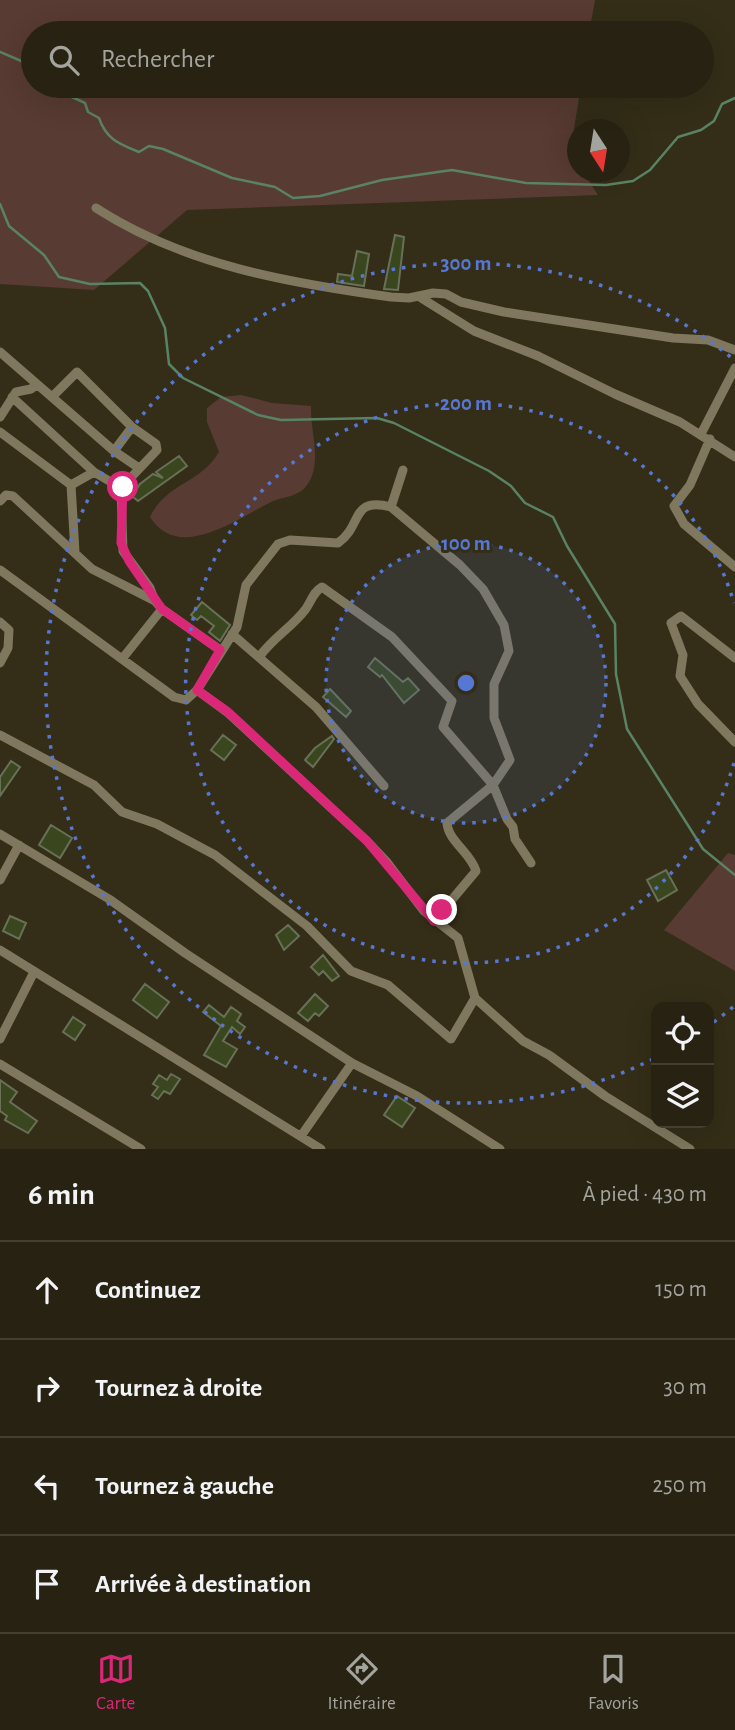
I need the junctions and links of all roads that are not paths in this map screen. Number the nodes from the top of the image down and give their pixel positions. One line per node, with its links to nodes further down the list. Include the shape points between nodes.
1 (96, 208): 2 (street, via 162,243 246,271 341,290)
2 (418, 296): 3 (street, via 446,294 504,312 708,340); 12 (street, via 474,331 538,356)
3 (735, 350)
4 (0, 352): 6 (street)
5 (735, 368): 12 (street)
6 (37, 384): 7 (street); 8 (street)
7 (52, 396): 10 (street, via 77,372); 13 (street)
8 (12, 397): 9 (street); 17 (street)
9 (0, 417)
10 (132, 427): 13 (street); 15 (street, via 158,447)
11 (0, 432): 18 (street)
12 (705, 436): 14 (street); 23 (street, via 676,512)
13 (114, 451): 15 (street)
14 (735, 457)
15 (139, 468): 19 (street)
16 (403, 470): 21 (street)
17 (94, 472): 18 (street); 19 (street)
18 (71, 485): 22 (street)
19 (121, 488): 25 (street, via 123,551)
20 (0, 502): 22 (street, via 6,495 13,496)
21 (391, 507): 28 (street, via 367,505 338,542 290,540 278,544 246,585 241,618); 37 (street, via 483,589 504,625 509,651 494,684 494,718 510,760)
22 (75, 552): 25 (street, via 92,569)
23 (735, 567)
24 (0, 570): 32 (street)
25 (155, 601): 26 (street)
26 (162, 609): 29 (street); 32 (street)
27 (0, 622): 33 (street, via 10,636)
28 (232, 634): 29 (street); 30 (street)
29 (220, 650): 34 (street)
30 (260, 656): 37 (street, via 304,612 317,590 326,588 392,637 452,701 443,727); 38 (street, via 316,707)
31 (735, 658): 36 (street, via 681,617 671,624 683,655 680,676 698,704)
32 (122, 659): 34 (street, via 178,699 189,698)
33 (0, 663)
34 (197, 690): 43 (street, via 228,712 367,841)
35 (0, 735): 46 (street, via 94,785 122,812 157,824 215,855 307,926 351,971 387,985 451,1039)
36 (735, 742)
37 (493, 785): 41 (street, via 515,839); 43 (street, via 447,823 476,870)
38 (384, 786)
39 (0, 834): 40 (street)
40 (19, 845): 42 (street); 48 (street, via 109,899)
41 (531, 863)
42 (0, 880)
43 (434, 921): 46 (street, via 458,938)
44 (0, 950): 45 (street)
45 (33, 974): 47 (street); 50 (street)
46 (475, 998): 54 (street, via 523,1041)
47 (0, 1039)
48 (352, 1063): 50 (street); 53 (street, via 416,1096)
49 (0, 1064): 51 (street)
50 (301, 1136): 52 (street)
51 (141, 1149)
52 (321, 1149)
53 (500, 1149)
54 (690, 1149)

